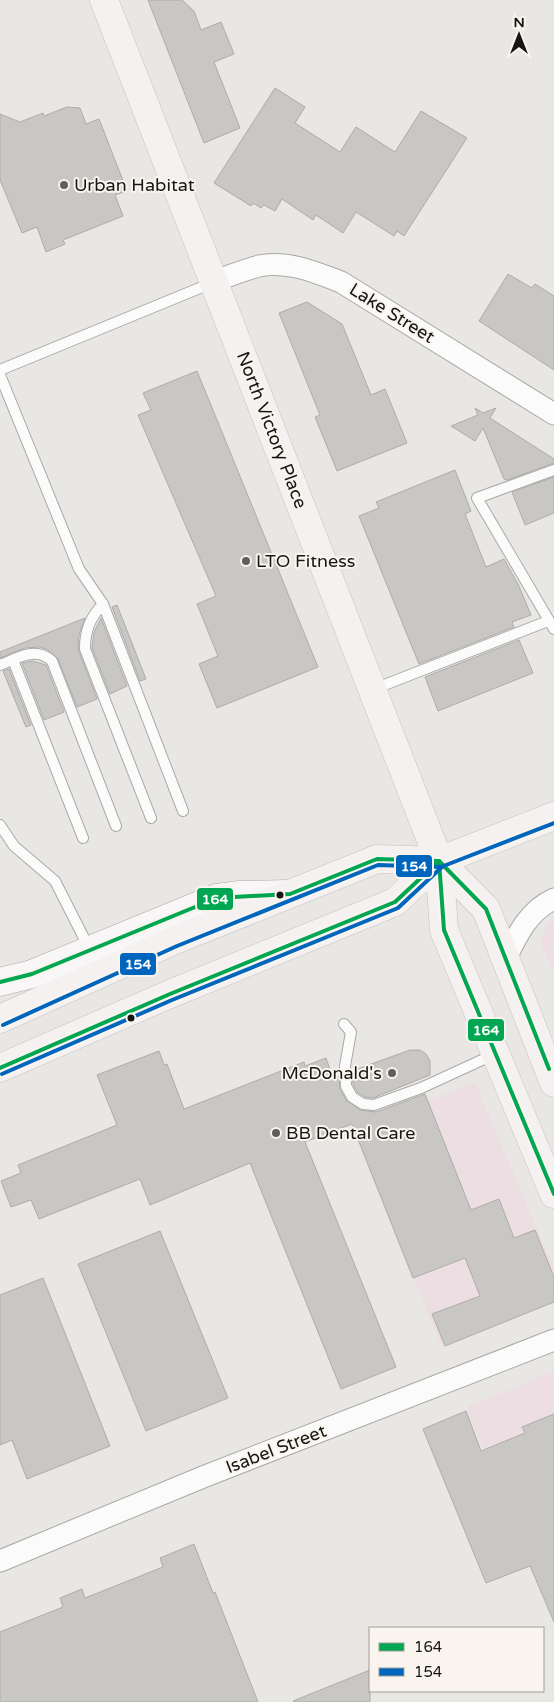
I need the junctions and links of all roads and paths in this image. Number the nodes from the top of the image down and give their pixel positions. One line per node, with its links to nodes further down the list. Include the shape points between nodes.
1 (104, 0): 2 (main road, North Victory Place)
2 (214, 281): 3 (lane); 5 (street, Lake Street, via 258,266 278,264 341,282); 11 (main road, North Victory Place)
3 (0, 370)
4 (0, 375): 7 (lane, via 79,569)
5 (554, 414)
6 (554, 470): 8 (lane, via 477,498)
7 (102, 604): 12 (lane); 14 (lane, via 87,626 85,649)
8 (551, 625): 11 (lane)
9 (13, 660): 10 (lane); 16 (lane, via 36,653 52,662); 17 (lane)
10 (0, 665)
11 (371, 690): 18 (main road, North Victory Place)
12 (183, 811)
13 (554, 816): 18 (main road)
14 (151, 818)
15 (0, 825): 21 (lane, via 14,846 55,882)
16 (116, 826)
17 (82, 838)
18 (439, 861): 19 (main road, via 377,859); 22 (main road, via 486,909); 26 (main road, via 444,930); 27 (main road, via 395,902)
19 (290, 894): 21 (main road, via 217,898); 24 (main road, via 167,943)
20 (554, 899): 22 (street, via 521,927)
21 (89, 949): 23 (main road, via 32,974)
22 (506, 958): 28 (main road, via 542,1041)
23 (0, 982)
24 (0, 1019)
25 (344, 1024): 26 (lane, via 351,1032 345,1066 346,1086 352,1097 363,1104 374,1105 421,1088)
26 (496, 1053): 29 (main road)
27 (0, 1068)
28 (554, 1083)
29 (554, 1194)
30 (554, 1340): 31 (street, Isabel Street, via 203,1477)
31 (0, 1561)

